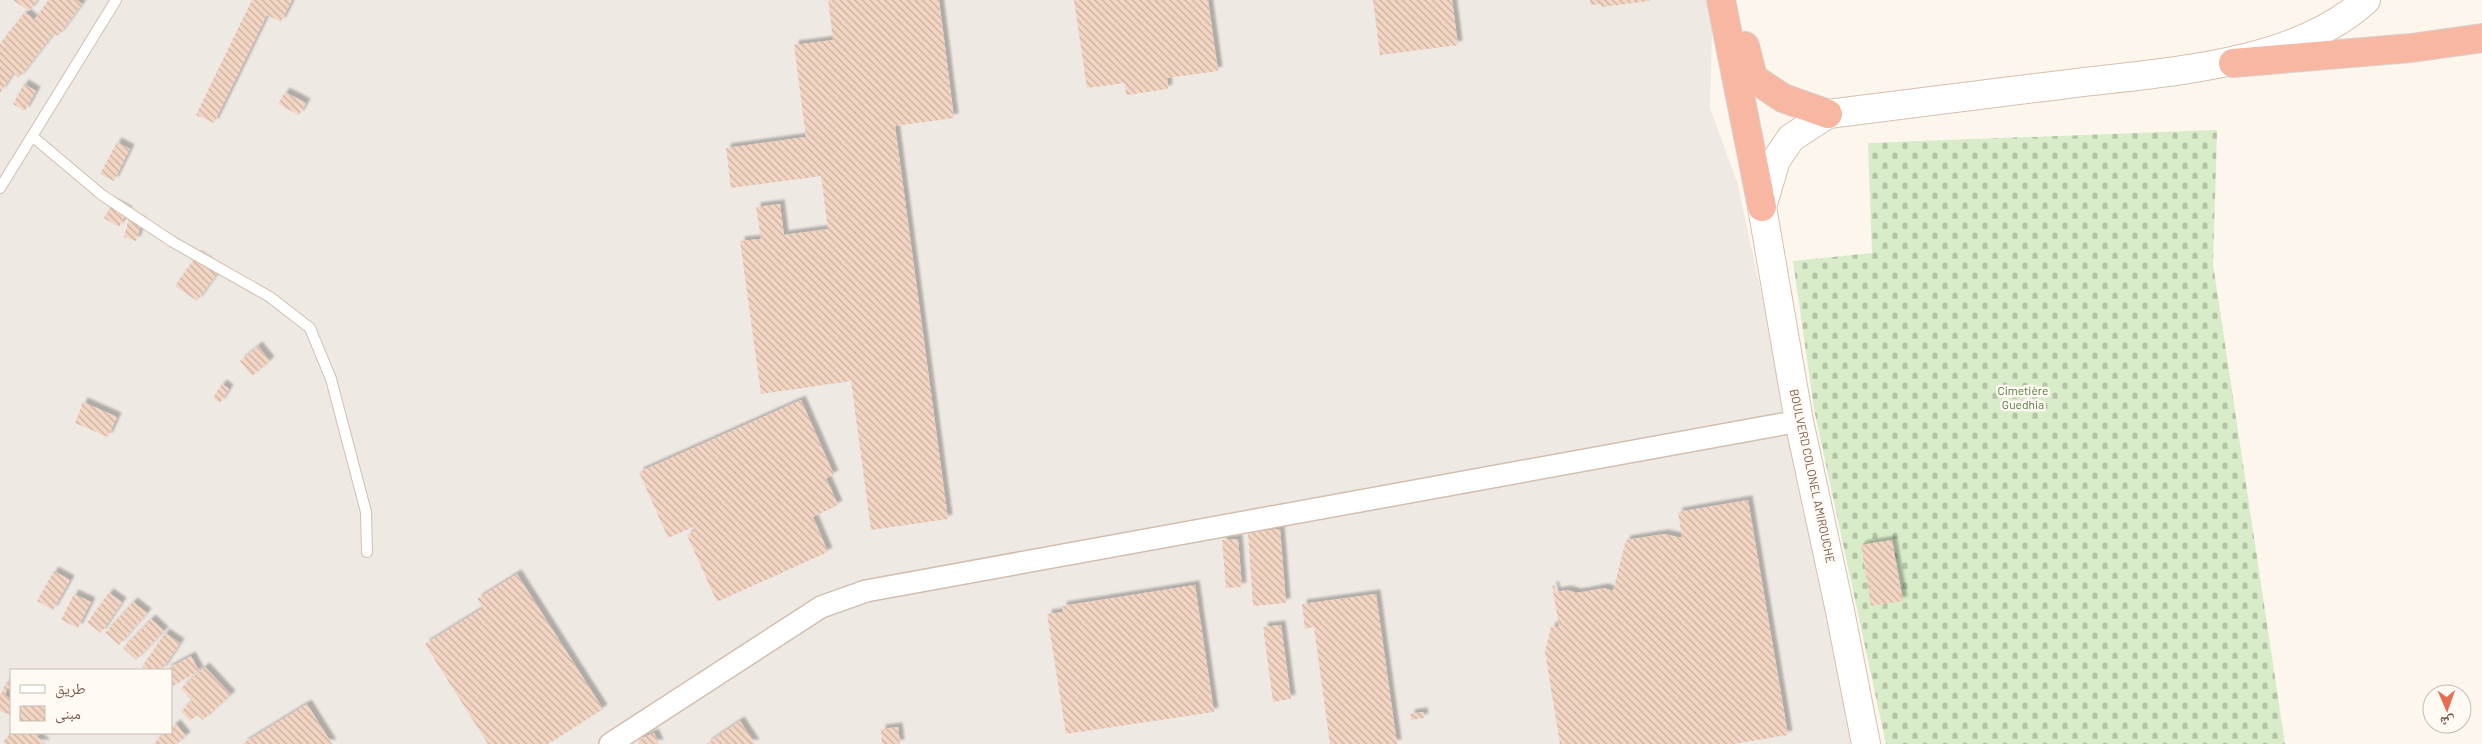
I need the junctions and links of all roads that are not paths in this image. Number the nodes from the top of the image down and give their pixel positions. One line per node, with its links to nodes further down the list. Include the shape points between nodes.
1 (116, 0): 8 (lane)
2 (1721, 0): 10 (highway)
3 (1734, 0): 7 (highway, via 1753,78 1783,98)
4 (2366, 0): 6 (main road, via 2322,32)
5 (2482, 38): 6 (highway, via 2411,48)
6 (2233, 63): 7 (main road)
7 (1828, 114): 10 (main road, via 1791,138 1776,160)
8 (32, 136): 9 (lane); 12 (lane, via 102,195 173,242 270,297 310,328 332,379 366,512)
9 (0, 188)
10 (1762, 207): 11 (main road, BOULVERD COLONEL AMIROUCHE)
11 (1799, 421): 13 (street, via 866,591 820,607); 14 (main road, BOULVERD COLONEL AMIROUCHE)
12 (367, 552)
13 (610, 744)
14 (1866, 744)

